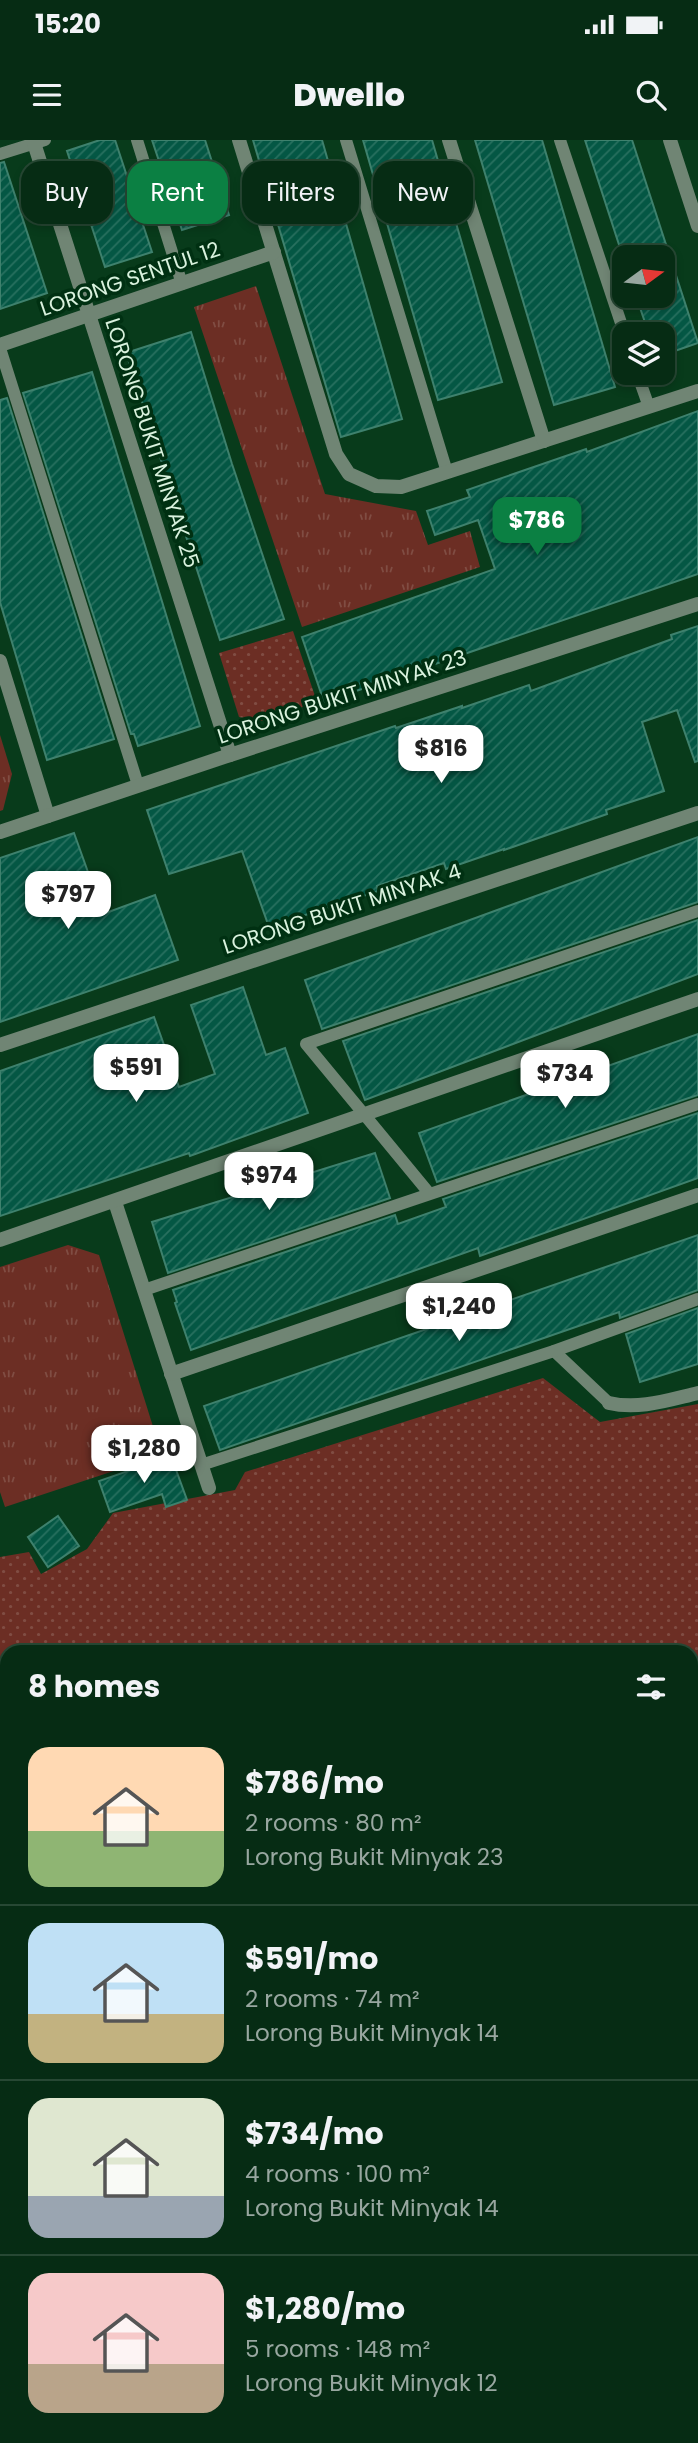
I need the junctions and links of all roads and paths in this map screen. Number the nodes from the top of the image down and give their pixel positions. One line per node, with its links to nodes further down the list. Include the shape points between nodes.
1 (137, 140): 11 (lane)
2 (239, 140): 10 (street)
3 (346, 140): 19 (lane)
4 (449, 140): 18 (street)
5 (560, 140): 13 (lane)
6 (670, 140): 9 (street)
7 (40, 142): 8 (lane); 12 (street, LORONG BUKIT MINYAK 25)
8 (0, 154)
9 (698, 226)
10 (274, 252): 11 (street, LORONG SENTUL 12); 19 (street, via 336,454 349,474 376,486 401,487)
11 (182, 284): 12 (street, LORONG SENTUL 12)
12 (89, 315): 14 (street, LORONG SENTUL 12); 22 (street, LORONG BUKIT MINYAK 25)
13 (621, 322)
14 (0, 347): 23 (lane)
15 (641, 385): 17 (lane)
16 (698, 391): 17 (street)
17 (649, 407): 18 (street)
18 (544, 441): 19 (street)
19 (447, 472)
20 (698, 604): 22 (street, LORONG BUKIT MINYAK 23)
21 (0, 661): 25 (street)
22 (230, 755): 23 (street, LORONG BUKIT MINYAK 23)
23 (138, 785): 25 (street, LORONG BUKIT MINYAK 23)
24 (698, 813): 29 (street, LORONG BUKIT MINYAK 4)
25 (48, 816): 26 (street, LORONG BUKIT MINYAK 23)
26 (0, 832)
27 (698, 911): 31 (lane, via 306,1044)
28 (698, 999): 31 (street)
29 (0, 1045)
30 (698, 1104): 32 (lane)
31 (364, 1116): 32 (lane); 34 (street)
32 (429, 1193): 36 (lane)
33 (698, 1195): 39 (street)
34 (115, 1202): 35 (street); 36 (street)
35 (0, 1240)
36 (144, 1290): 39 (street)
37 (698, 1299): 38 (lane)
38 (554, 1351): 41 (lane); 42 (lane)
39 (171, 1374): 42 (street)
40 (698, 1393): 41 (street, via 640,1406)
41 (609, 1404)
42 (201, 1465): 43 (street)
43 (209, 1488)

